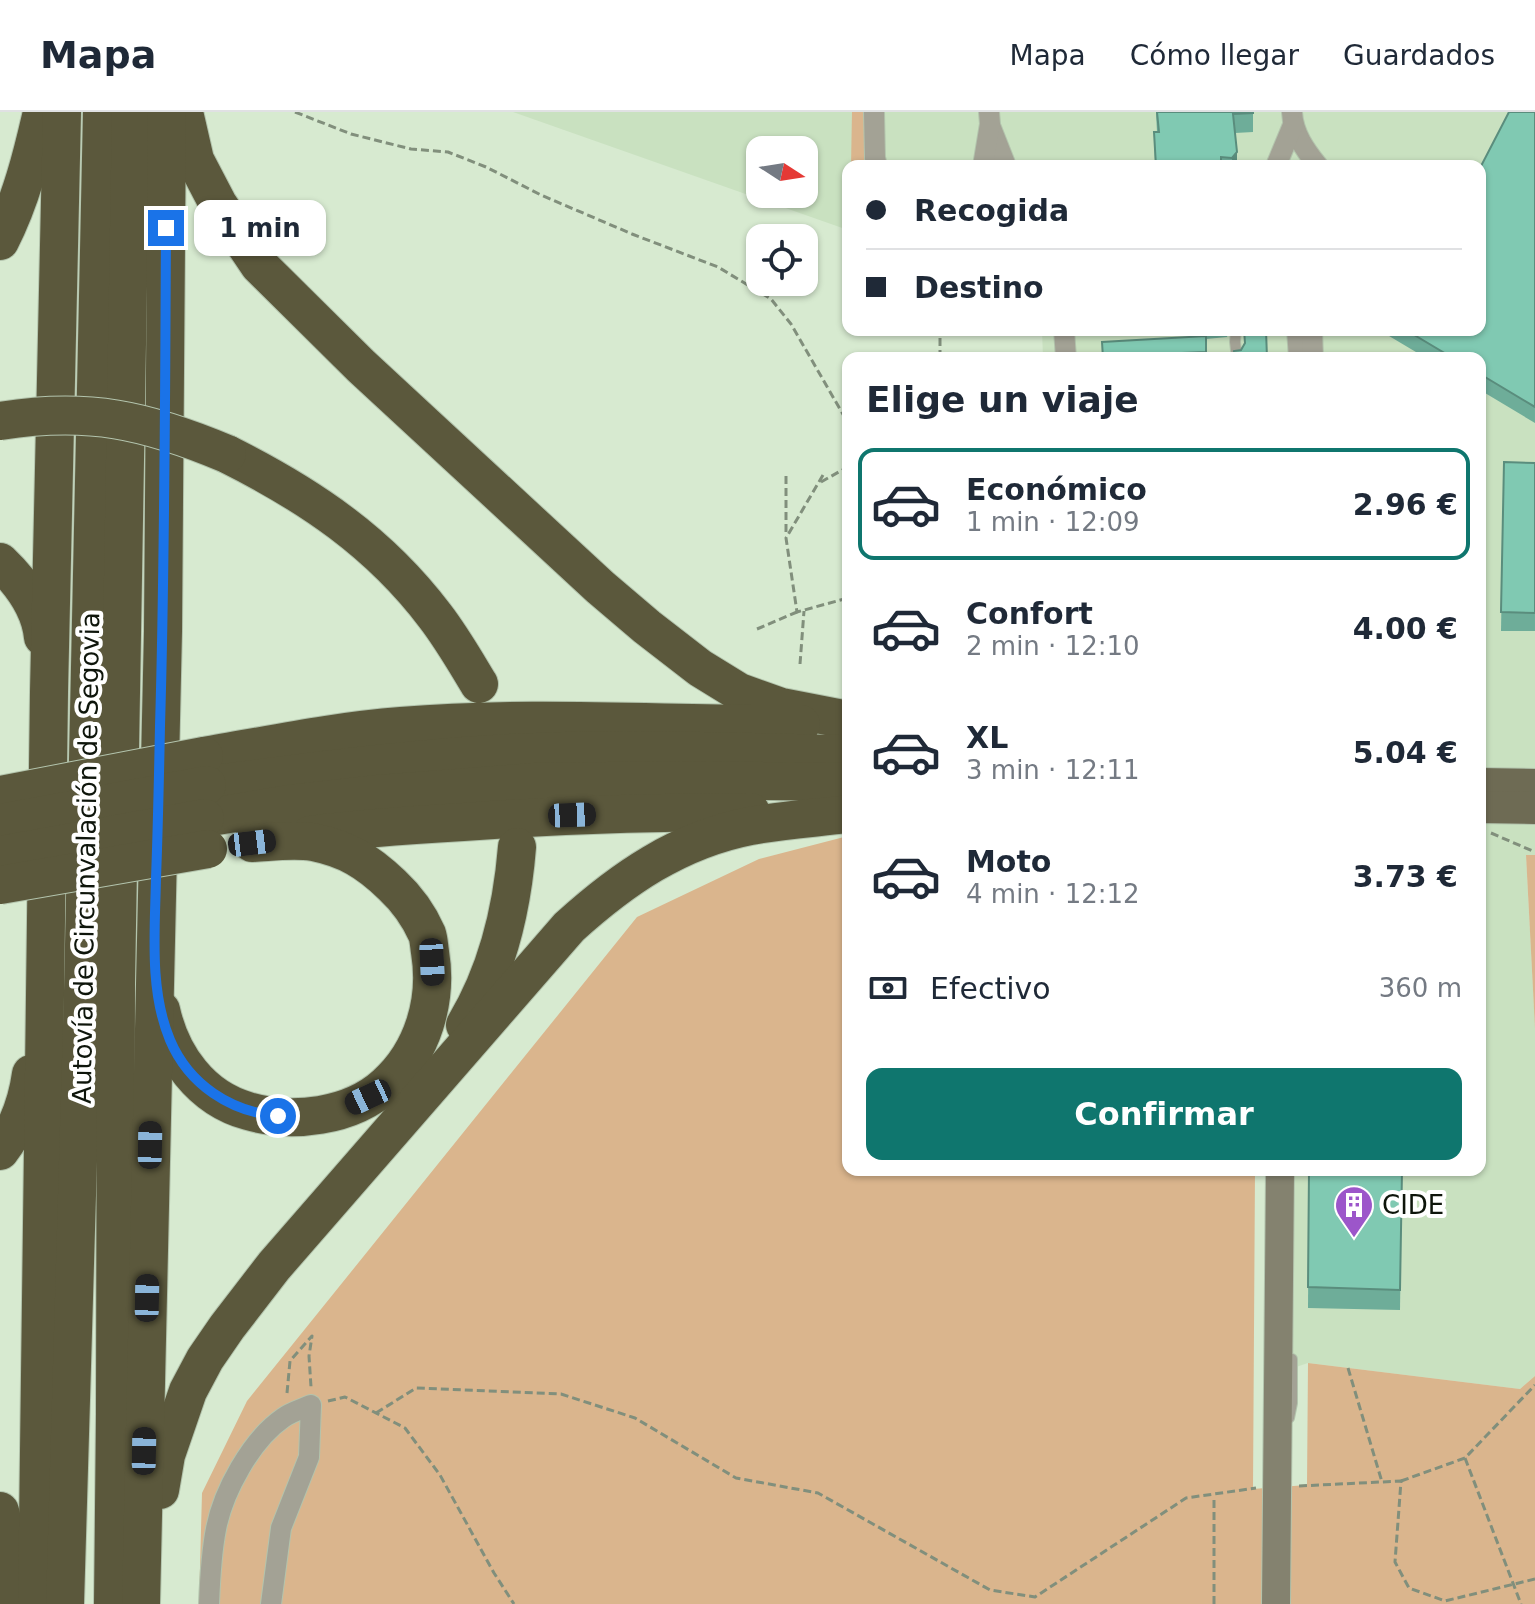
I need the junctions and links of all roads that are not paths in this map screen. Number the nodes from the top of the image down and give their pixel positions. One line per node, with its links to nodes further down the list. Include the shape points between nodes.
1 (42, 112): 15 (highway, via 28,169)
2 (62, 112): 19 (highway)
3 (102, 112): 49 (highway, Autovía de Circunvalación de Segovia)
4 (131, 112): 50 (highway, Autovía de Circunvalación de Segovia, via 116,999)
5 (167, 112): 37 (highway)
6 (184, 112): 20 (highway, via 195,160 259,265 588,576 679,652 739,692)
7 (874, 112): 10 (street)
8 (990, 118): 11 (street); 12 (street)
9 (1293, 118): 13 (street); 14 (street)
10 (876, 160)
11 (984, 160)
12 (1004, 160)
13 (1278, 160)
14 (1313, 160)
15 (0, 241)
16 (0, 421): 18 (highway, bridge, via 74,414 107,418 168,431 272,476 332,515 409,584)
17 (0, 562): 19 (highway, via 22,585 42,624)
18 (479, 684)
19 (49, 692): 38 (highway)
20 (842, 721)
21 (842, 722): 27 (highway, via 531,720 320,736)
22 (842, 754): 27 (highway, via 493,754 327,769)
23 (842, 782): 27 (highway, via 533,782 304,802)
24 (1486, 784): 25 (main road)
25 (1535, 785)
26 (0, 795): 27 (highway, bridge)
27 (206, 802): 32 (highway, bridge); 33 (highway); 35 (highway, bridge); 36 (highway, bridge)
28 (1486, 807): 29 (main road)
29 (1535, 808)
30 (842, 813): 33 (highway, via 540,817 355,829)
31 (842, 814): 41 (highway, via 748,826 702,839 634,874 599,900 569,927)
32 (0, 823)
33 (252, 843): 37 (highway, via 313,842 353,854 401,893 428,936 434,990 427,1018 417,1045 385,1087 343,1109 294,1118 235,1107 210,1092 188,1071 165,1027)
34 (517, 847): 41 (highway, via 507,923 479,1000)
35 (0, 855)
36 (0, 885)
37 (155, 931): 51 (highway)
38 (46, 972): 39 (highway, via 29,1089 14,1132); 48 (highway)
39 (0, 1151)
40 (1280, 1176): 42 (main road)
41 (348, 1181): 52 (highway, via 227,1327 188,1391 166,1455)
42 (1278, 1324): 43 (lane, via 1268,1348); 45 (main road)
43 (1267, 1372)
44 (1266, 1398): 45 (lane, via 1267,1425)
45 (1283, 1477): 55 (main road)
46 (0, 1511): 47 (highway)
47 (18, 1604)
48 (37, 1604)
49 (65, 1604)
50 (113, 1604)
51 (141, 1604)
52 (147, 1604)
53 (209, 1604): 54 (street, via 216,1526 227,1493 265,1433 311,1405 309,1457 281,1528)
54 (271, 1604)
55 (1276, 1604)

